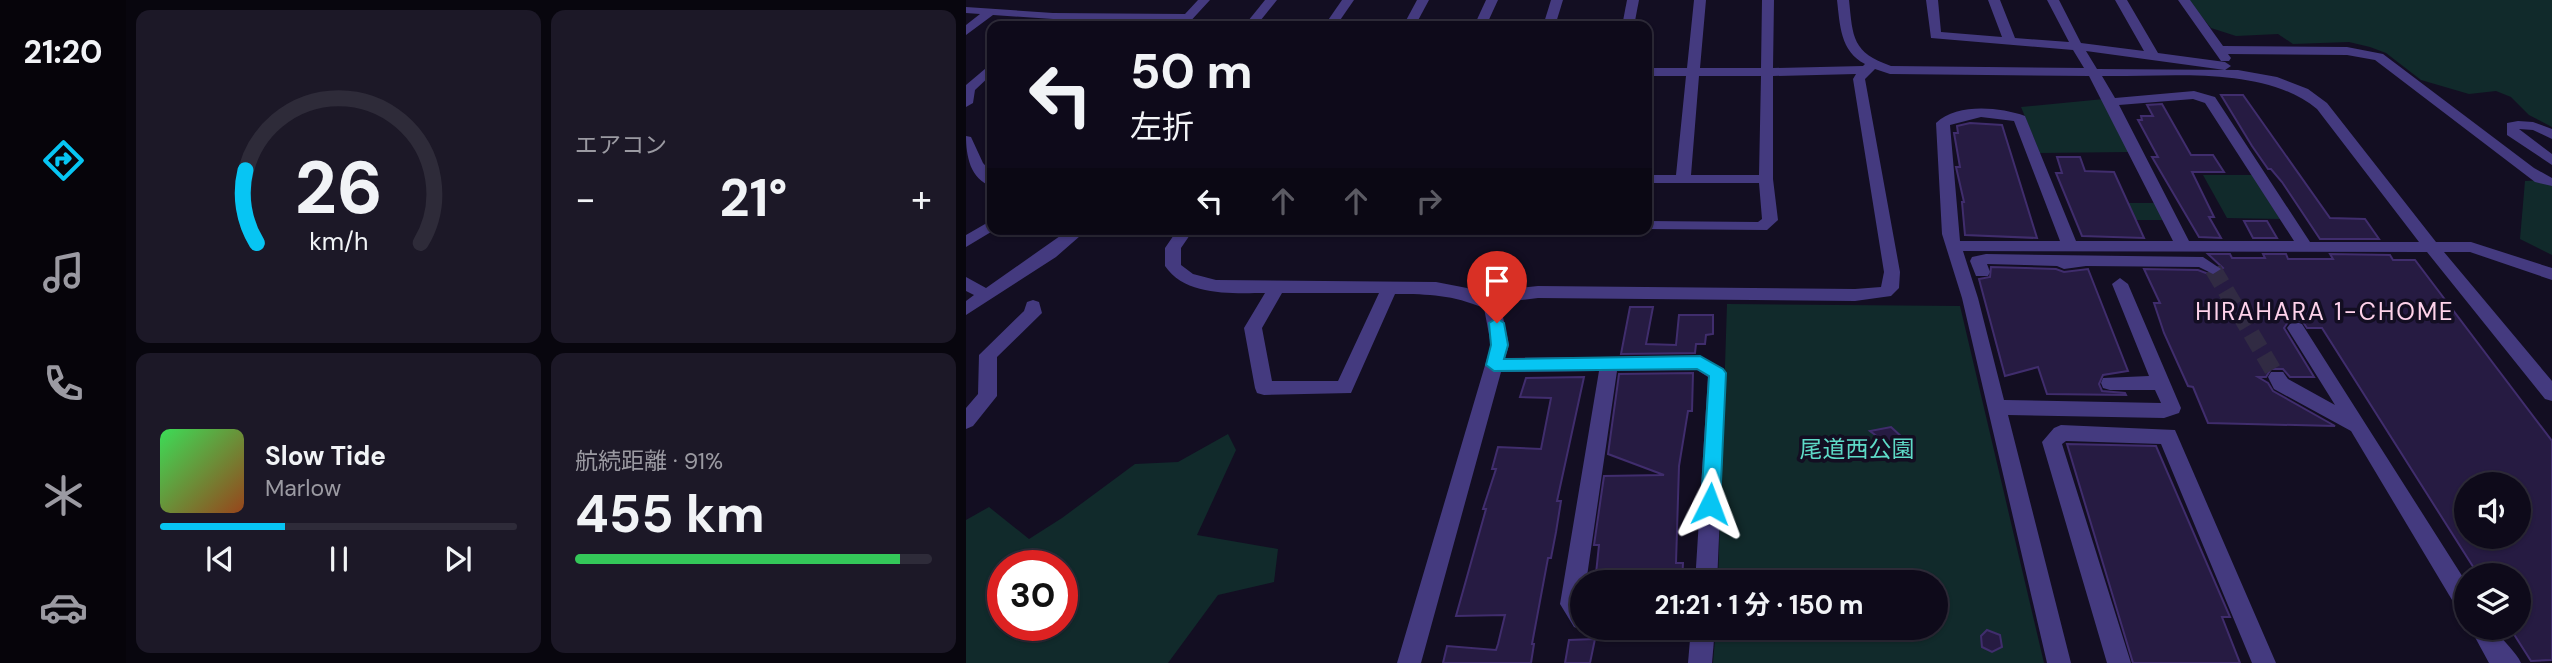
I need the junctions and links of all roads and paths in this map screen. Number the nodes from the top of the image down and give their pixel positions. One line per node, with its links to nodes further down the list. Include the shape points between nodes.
1 (1204, 0): 23 (street)
2 (1271, 0): 24 (street)
3 (1348, 0): 25 (street)
4 (1423, 0): 26 (street)
5 (1492, 0): 27 (street)
6 (1558, 0): 28 (street)
7 (1633, 0): 29 (street)
8 (1700, 0): 40 (street)
9 (1768, 0): 39 (street)
10 (1843, 0): 35 (street, via 1853,52)
11 (1932, 0): 31 (street, via 1936,35)
12 (1994, 0): 31 (street)
13 (2053, 0): 32 (street)
14 (2121, 0): 34 (street)
15 (2184, 0): 33 (street)
16 (966, 10): 17 (street)
17 (990, 12): 18 (street); 30 (street)
18 (1053, 16): 19 (street); 20 (street)
19 (1122, 17): 21 (street); 22 (street)
20 (1047, 21)
21 (1118, 21)
22 (1172, 21)
23 (1185, 21)
24 (1254, 21)
25 (1333, 21)
26 (1412, 21)
27 (1482, 21)
28 (1551, 21)
29 (1629, 21)
30 (966, 31)
31 (2010, 41): 32 (street)
32 (2079, 49): 34 (street); 41 (street)
33 (2219, 50): 36 (street); 50 (street, via 2347,51 2379,57 2529,172)
34 (2152, 54): 36 (street)
35 (1870, 67): 36 (street, via 1908,72); 39 (street); 70 (street, via 1858,79 1892,272 1891,288 1885,292 1538,292 1518,294)
36 (2237, 71): 59 (street, via 2276,79 2307,92)
37 (987, 72): 42 (street, via 969,89)
38 (1652, 72): 40 (street)
39 (1768, 72): 40 (street); 49 (street)
40 (1694, 73): 48 (street)
41 (2108, 98): 57 (street); 58 (street, via 2194,95 2210,100)
42 (966, 103)
43 (2552, 135): 45 (street, via 2540,127 2512,126 2512,132)
44 (966, 139): 46 (street)
45 (2552, 161)
46 (987, 177)
47 (1652, 179): 48 (street)
48 (1683, 179): 49 (street)
49 (1766, 180): 51 (street, via 1770,220 1762,227)
50 (2552, 182)
51 (1652, 226)
52 (987, 228): 55 (street)
53 (1072, 235): 69 (street)
54 (1182, 235): 68 (street, via 1173,248 1172,261 1180,275 1224,287)
55 (966, 242)
56 (1956, 246): 60 (street); 60 (street, via 1950,234 1943,123 1952,117 2008,113 2020,119); 80 (street)
57 (2184, 247): 58 (street); 60 (street)
58 (2306, 248): 59 (street)
59 (2433, 249): 64 (street, via 2471,247); 79 (street)
60 (2067, 255): 61 (street)
61 (2086, 261): 62 (street, via 2203,262); 63 (street, via 1986,259 1978,261)
62 (2213, 269)
63 (1982, 272)
64 (2552, 274)
65 (966, 283): 69 (street)
66 (2120, 284): 78 (street)
67 (1390, 287): 68 (street); 68 (street, via 1344,388 1264,388 1253,328); 70 (street, via 1461,292)
68 (1276, 288)
69 (986, 295): 72 (street)
70 (1492, 305): 74 (street, via 1500,345)
71 (1033, 306): 81 (street, via 1033,313 989,355 988,396)
72 (966, 309)
73 (2296, 328): 82 (street)
74 (1494, 365): 75 (street); 88 (street)
75 (1609, 365): 83 (street); 84 (street, via 1700,363 1717,373)
76 (2277, 377): 82 (street, via 2281,384)
77 (2110, 383): 78 (street)
78 (2162, 383): 80 (street, via 2172,408 2164,411)
79 (2552, 394)
80 (1996, 407): 90 (street)
81 (966, 421)
82 (2358, 426): 85 (street)
83 (1576, 570)
84 (1707, 570)
85 (2454, 583)
86 (1702, 640): 89 (street)
87 (2488, 640): 93 (street)
88 (1409, 663)
89 (1700, 663)
90 (2059, 663)
91 (2119, 663): 92 (street, via 2052,442 2061,433 2168,436)
92 (2264, 663)
93 (2509, 663)

